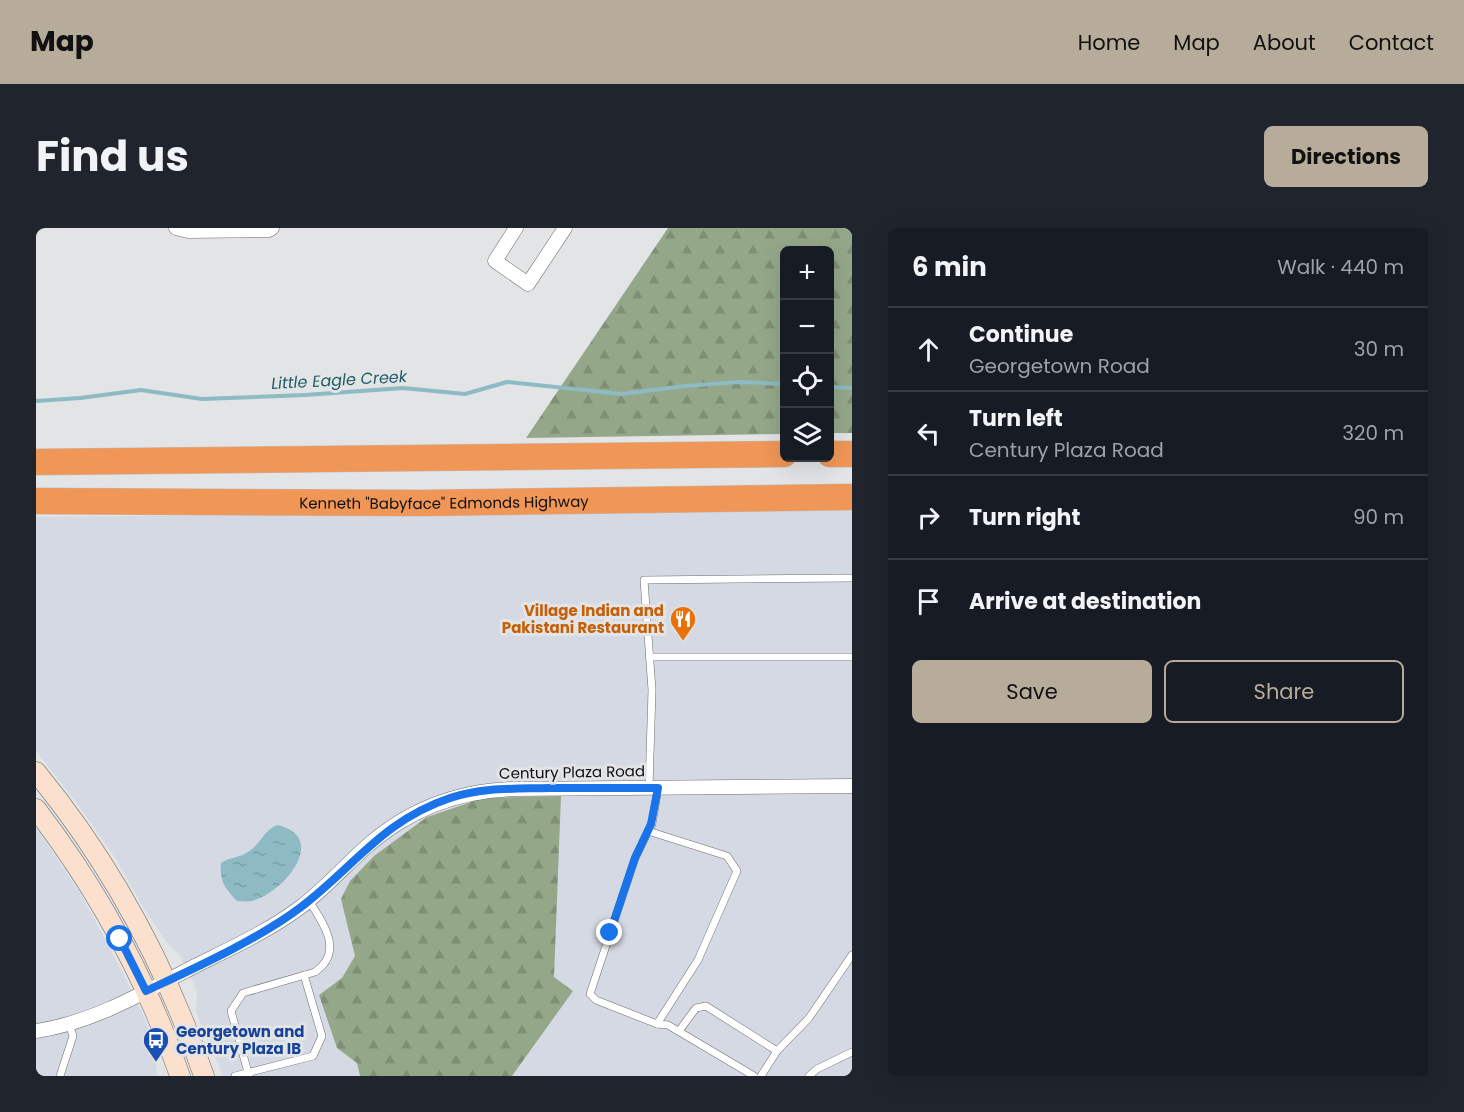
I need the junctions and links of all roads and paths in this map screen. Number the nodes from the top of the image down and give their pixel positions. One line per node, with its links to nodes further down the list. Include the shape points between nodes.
1 (176, 228): 2 (street)
2 (272, 228)
3 (516, 228): 4 (street, via 495,261 528,284)
4 (565, 228)
5 (780, 454): 8 (highway)
6 (834, 454): 7 (highway)
7 (852, 454)
8 (36, 462)
9 (852, 497): 10 (highway, Kenneth "Babyface" Edmonds Highway, via 422,503)
10 (36, 501)
11 (852, 578): 12 (lane, via 644,580)
12 (649, 657): 13 (lane); 16 (lane)
13 (852, 657)
14 (36, 772): 22 (main road, via 107,872)
15 (852, 786): 16 (street, Century Plaza Road)
16 (653, 788): 18 (lane); 19 (street, Century Plaza Road, via 505,789 451,798 390,828)
17 (36, 809): 23 (main road, via 86,880)
18 (648, 831): 25 (lane, via 635,858 590,994 596,1000); 25 (lane, via 727,856 737,871 698,960)
19 (309, 901): 21 (lane, via 329,940 330,954 324,965); 22 (street, Century Plaza Road, via 240,944)
20 (852, 955): 28 (lane, via 809,1018)
21 (304, 975): 30 (lane, via 243,993 235,1002 231,1011); 30 (lane, via 321,1036 313,1056)
22 (167, 981): 23 (street, Century Plaza Road); 33 (main road)
23 (146, 991): 24 (street, Century Plaza Road); 32 (main road)
24 (69, 1024): 26 (street, Century Plaza Road); 31 (lane, via 73,1036)
25 (657, 1024): 27 (lane)
26 (36, 1031)
27 (679, 1031): 28 (lane, via 696,1008 706,1006); 35 (lane)
28 (777, 1051): 36 (lane)
29 (852, 1052): 37 (lane)
30 (248, 1074): 34 (lane)
31 (60, 1076)
32 (180, 1076)
33 (204, 1076)
34 (235, 1076)
35 (754, 1076)
36 (761, 1076)
37 (809, 1076)

